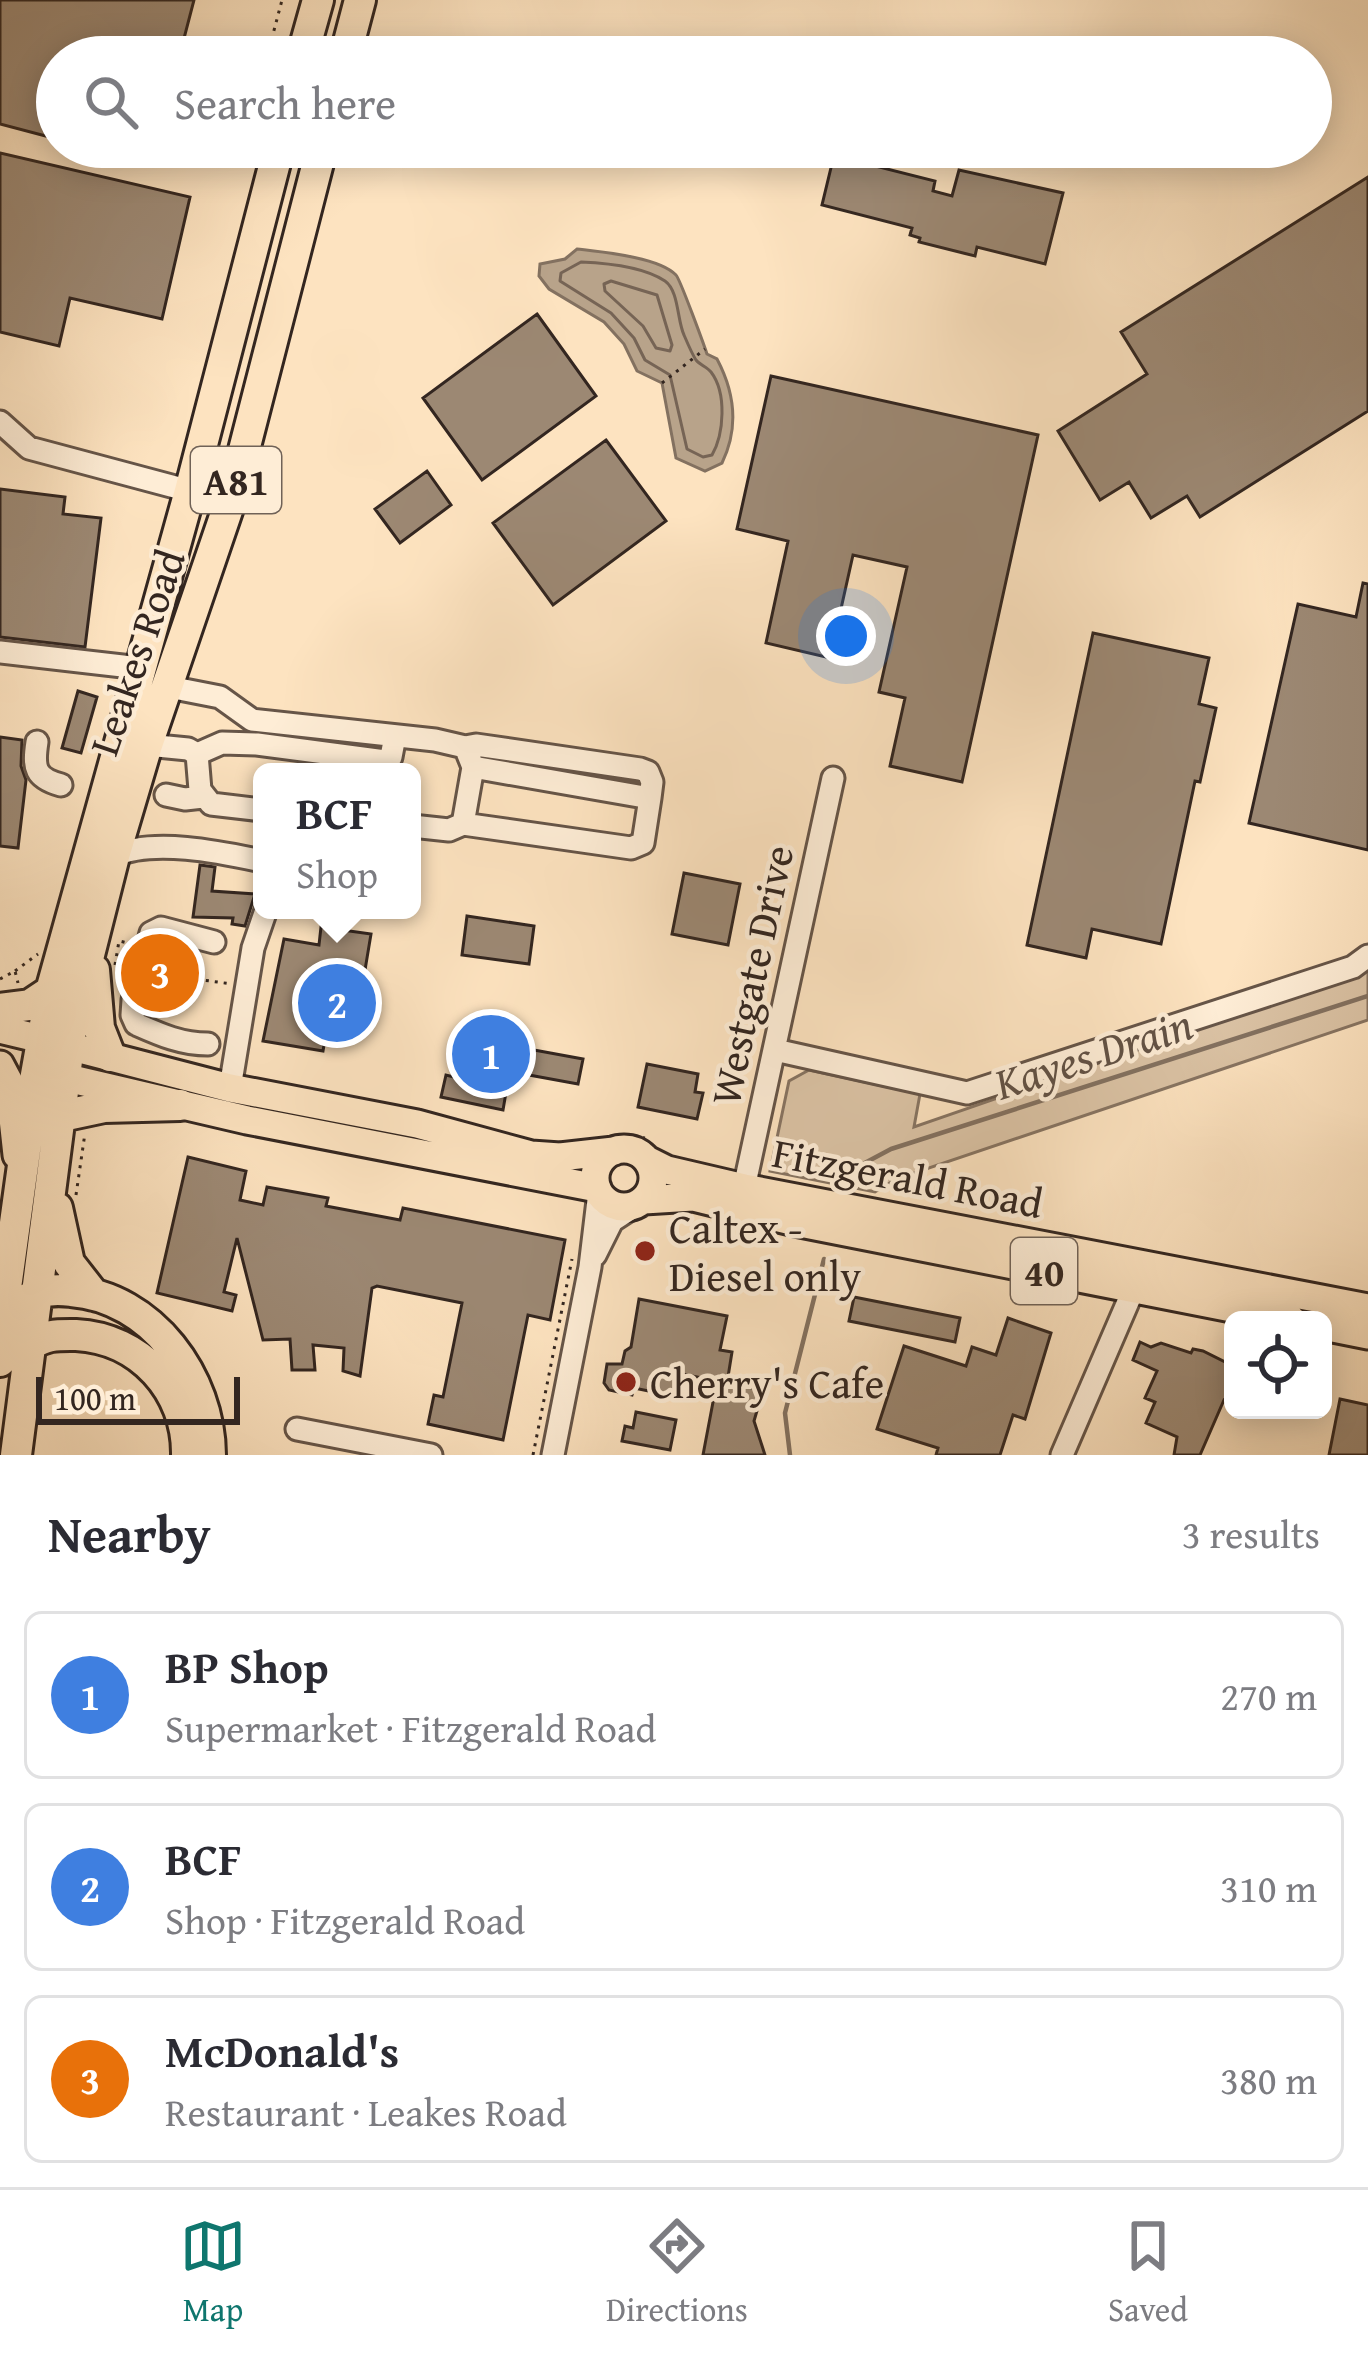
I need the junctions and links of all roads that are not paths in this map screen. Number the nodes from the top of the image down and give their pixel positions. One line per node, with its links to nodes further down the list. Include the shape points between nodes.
1 (318, 0): 3 (highway)
2 (360, 0): 4 (highway)
3 (308, 36)
4 (351, 36)
5 (274, 168): 8 (highway, Leakes Road / A81)
6 (317, 168): 11 (highway, Leakes Road / A81, via 233,493)
7 (0, 422): 8 (street, via 29,448)
8 (190, 490): 10 (highway, Leakes Road / A81)
9 (0, 652): 10 (street)
10 (140, 668): 32 (highway, Leakes Road / A81)
11 (169, 687): 12 (street, via 220,697 252,720); 14 (highway, Leakes Road / A81)
12 (395, 736): 15 (street, via 385,761 257,744 222,743); 16 (street)
13 (37, 742): 18 (street, via 36,771)
14 (147, 745): 15 (street); 21 (highway, Leakes Road / A81)
15 (196, 754): 20 (street)
16 (469, 757): 23 (street); 23 (street, via 476,745 640,769 652,782 643,843 631,848)
17 (833, 778): 35 (street, Westgate Drive)
18 (61, 785)
19 (166, 795): 20 (street)
20 (203, 797): 22 (street)
21 (129, 806): 25 (street, via 137,836); 26 (highway, Leakes Road / A81)
22 (253, 809)
23 (463, 824): 24 (street)
24 (421, 827)
25 (151, 846): 26 (street); 27 (street)
26 (113, 856): 29 (highway, Leakes Road / A81)
27 (253, 861)
28 (270, 919): 39 (street, via 255,939)
29 (92, 940): 36 (highway, via 99,1028); 37 (highway, Leakes Road / A81)
30 (204, 943): 34 (street, via 151,932 133,1000 140,1015)
31 (1368, 956): 35 (street, via 968,1093)
32 (24, 998): 37 (highway, Leakes Road / A81)
33 (0, 1029): 37 (main road)
34 (202, 1044)
35 (775, 1050): 46 (street, Westgate Drive)
36 (110, 1056): 37 (main road, 40); 39 (main road, 40)
37 (52, 1058): 38 (main road); 40 (main road, 40); 41 (highway); 45 (highway)
38 (0, 1063): 45 (main road, via 13,1100)
39 (230, 1088): 42 (main road, 40, via 531,1155)
40 (179, 1105): 41 (highway); 47 (main road, 40)
41 (57, 1117): 44 (highway)
42 (614, 1151): 43 (main road, 40); 47 (main road, via 597,1170)
43 (646, 1160): 46 (main road, Fitzgerald Road / 40); 48 (main road, via 653,1176)
44 (52, 1172): 51 (highway); 52 (highway, via 66,1256)
45 (20, 1177): 56 (highway)
46 (744, 1188): 53 (main road, Fitzgerald Road / 40)
47 (598, 1190): 48 (main road, 40, via 621,1207); 49 (street)
48 (641, 1202): 49 (street, via 612,1221); 50 (main road, Fitzgerald Road / 40, via 693,1197)
49 (581, 1263): 65 (street)
50 (1134, 1288): 54 (main road, Fitzgerald Road / 40); 66 (street)
51 (37, 1294): 52 (highway); 58 (highway); 59 (highway, via 18,1312)
52 (94, 1295): 63 (highway, via 136,1315 173,1348 206,1412)
53 (1368, 1308)
54 (1248, 1311)
55 (1332, 1328): 57 (main road)
56 (0, 1331)
57 (1368, 1335)
58 (31, 1345): 61 (highway); 62 (highway, via 46,1336 86,1336 144,1360 177,1403)
59 (0, 1361)
60 (297, 1429): 64 (street)
61 (16, 1455)
62 (187, 1455)
63 (210, 1455)
64 (431, 1455)
65 (554, 1455)
66 (1062, 1455)

